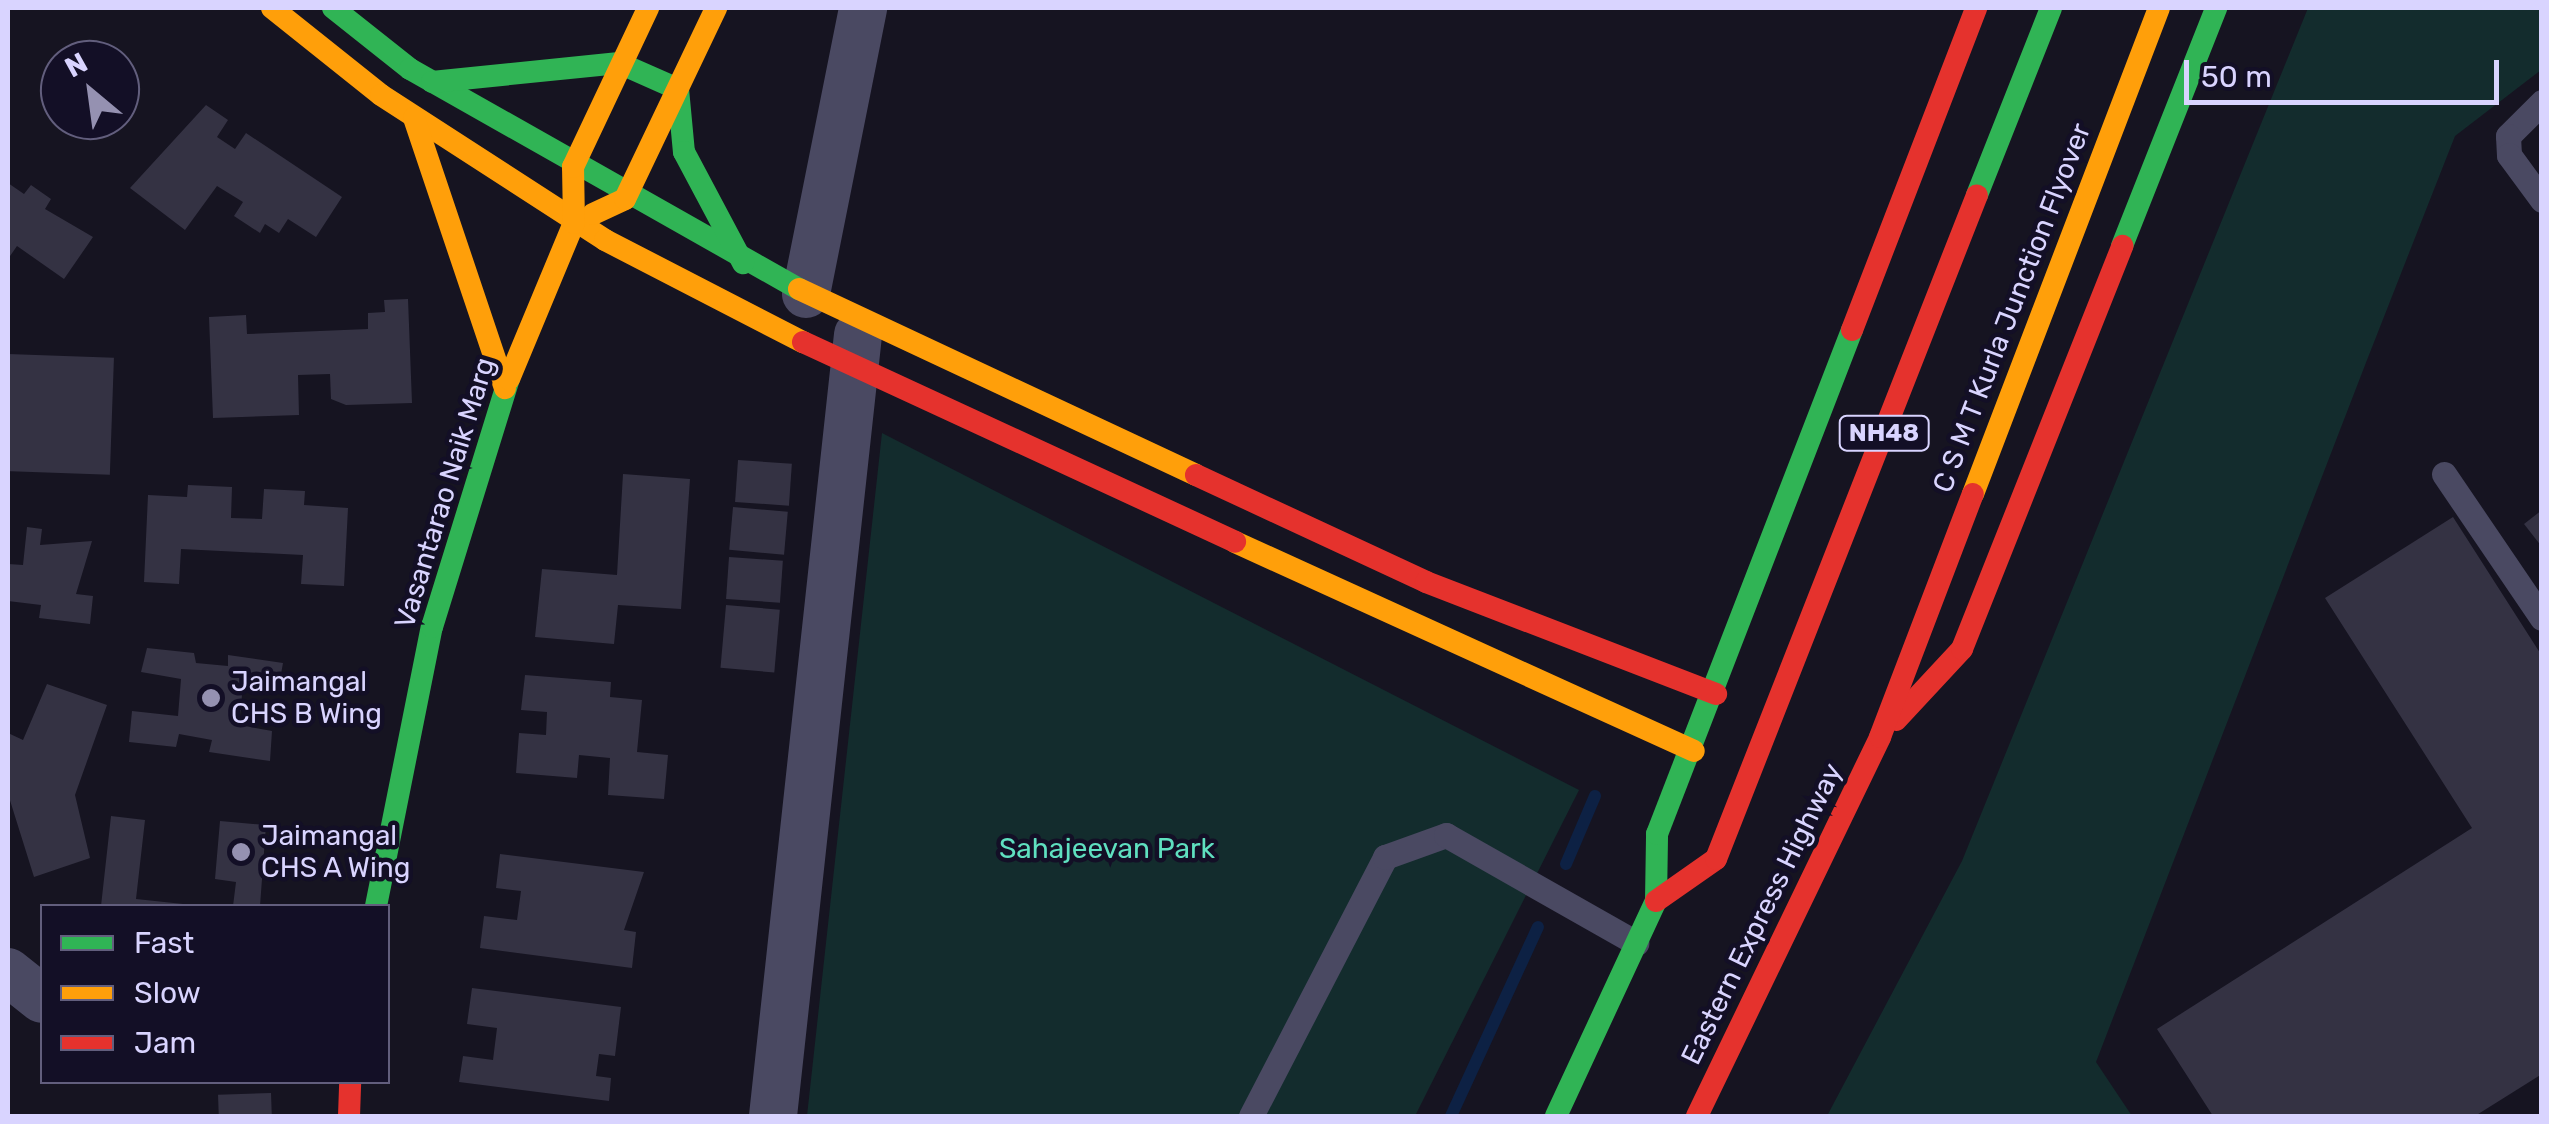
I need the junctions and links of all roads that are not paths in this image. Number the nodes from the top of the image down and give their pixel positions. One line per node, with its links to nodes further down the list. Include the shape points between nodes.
1 (272, 8): 14 (main road)
2 (333, 8): 11 (main road)
3 (648, 8): 10 (main road, Vasantarao Naik Marg)
4 (716, 8): 12 (main road)
5 (863, 8): 20 (street)
6 (1976, 8): 26 (main road)
7 (2051, 8): 29 (main road, NH48, via 1716,858)
8 (2160, 8): 27 (main road, C S M T Kurla Junction Flyover)
9 (2216, 8): 27 (main road, via 1962,650)
10 (619, 63): 11 (main road); 12 (main road); 15 (main road, Vasantarao Naik Marg)
11 (432, 82): 15 (main road)
12 (678, 89): 16 (main road); 19 (main road, via 684,152)
13 (2542, 102): 17 (lane, via 2508,136 2509,154)
14 (414, 118): 18 (main road); 23 (main road)
15 (573, 167): 16 (main road); 18 (main road, Vasantarao Naik Marg)
16 (624, 199): 18 (main road); 19 (main road)
17 (2542, 200)
18 (574, 223): 22 (main road); 23 (main road, Vasantarao Naik Marg)
19 (743, 263): 20 (main road)
20 (806, 294): 21 (main road)
21 (860, 320): 22 (street); 26 (main road, via 1426,582)
22 (855, 369): 28 (main road); 36 (street)
23 (505, 388): 30 (main road, Vasantarao Naik Marg, via 432,627)
24 (2444, 474): 25 (lane)
25 (2542, 618)
26 (1716, 694): 28 (main road)
27 (1880, 737): 39 (main road, Eastern Express Highway)
28 (1694, 752): 29 (main road, via 1657,834)
29 (1656, 900): 31 (main road)
30 (376, 904)
31 (1636, 944): 37 (lane, via 1446,835 1385,856); 38 (main road)
32 (8, 972): 33 (street)
33 (40, 998)
34 (350, 1084): 35 (main road)
35 (349, 1116)
36 (773, 1116)
37 (1251, 1116)
38 (1556, 1116)
39 (1697, 1116)

